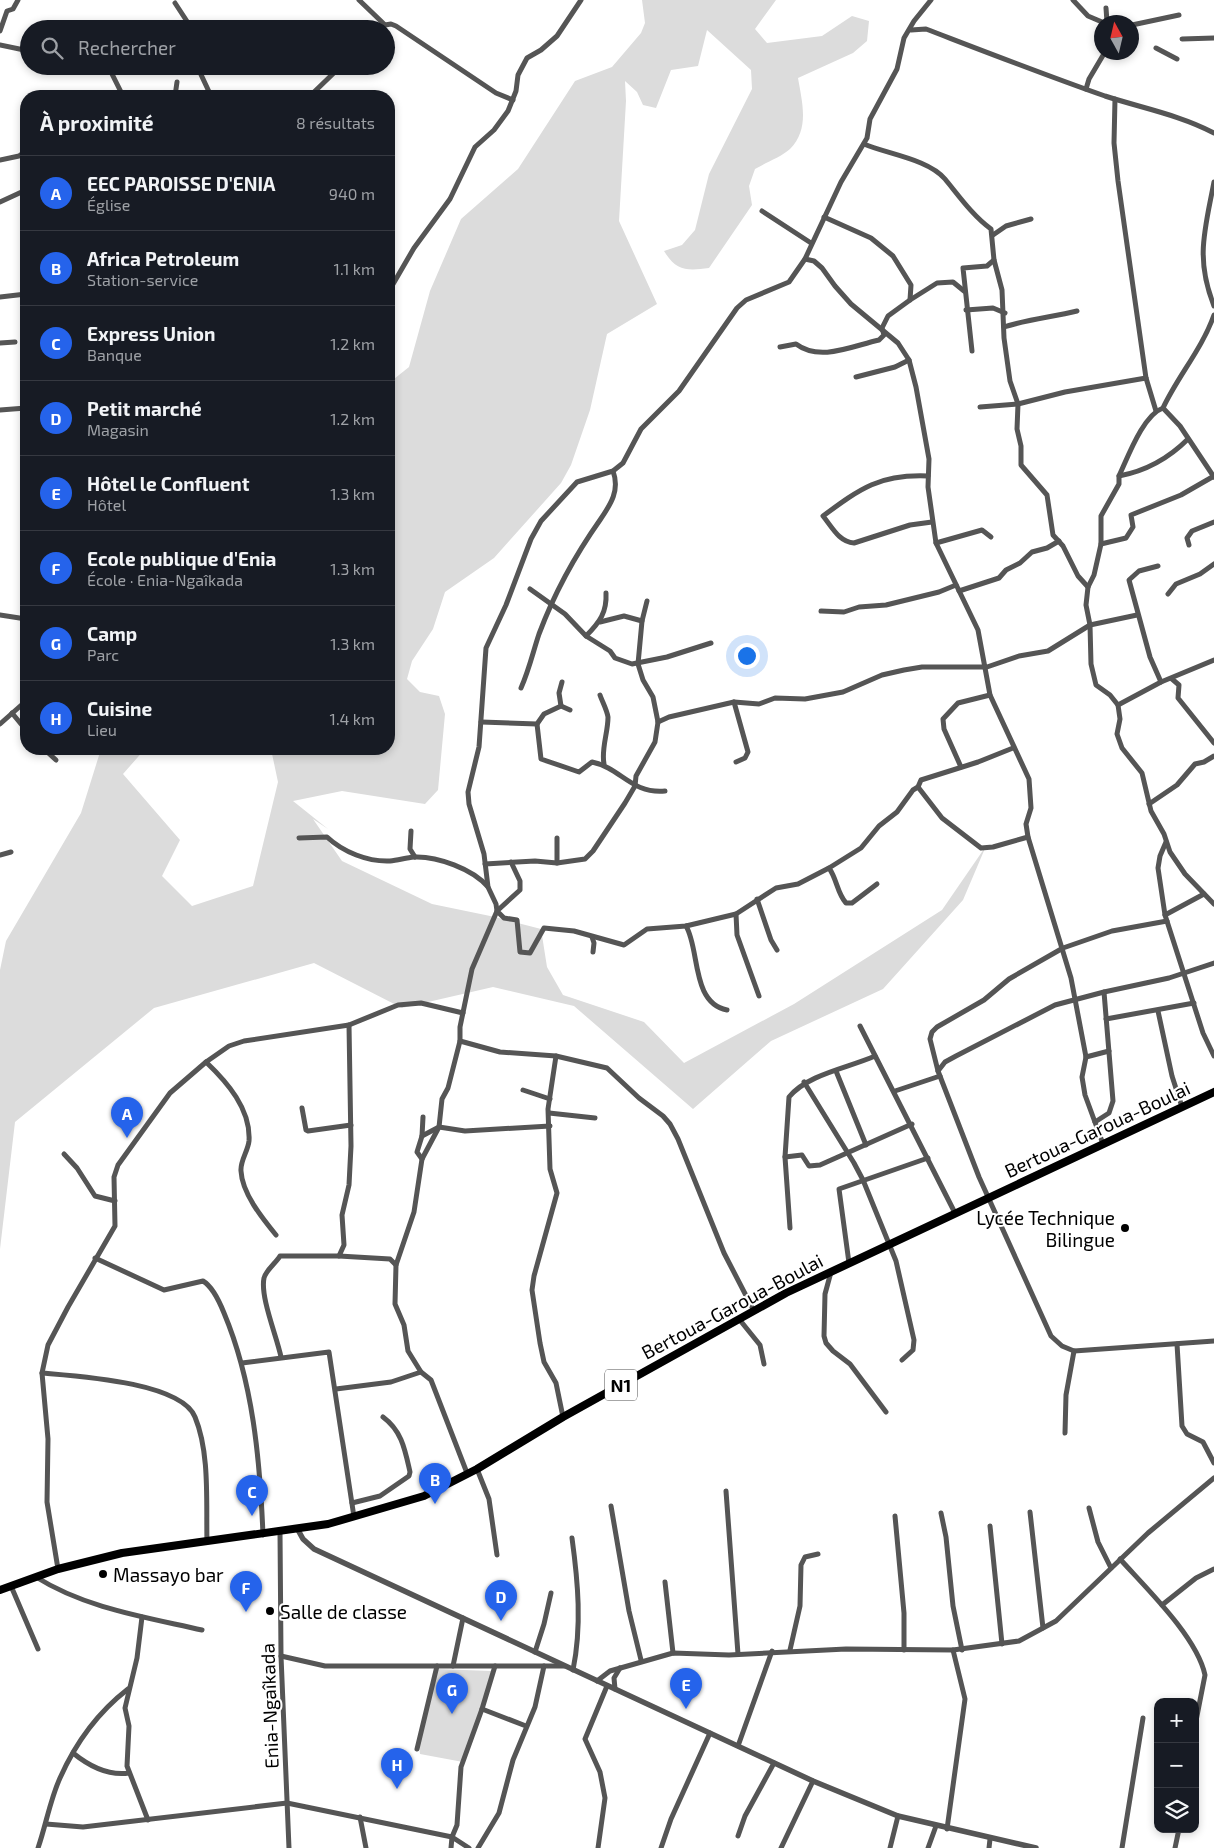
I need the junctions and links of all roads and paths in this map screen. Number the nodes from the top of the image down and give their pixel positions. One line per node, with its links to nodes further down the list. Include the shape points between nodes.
1 (18, 0): 9 (street, via 13,9)
2 (359, 0): 14 (street)
3 (581, 0): 36 (street, via 557,36 527,58 518,75)
4 (931, 0): 17 (street)
5 (1073, 0): 12 (street)
6 (175, 3): 13 (street)
7 (0, 8): 9 (street)
8 (1106, 8): 10 (street)
9 (7, 11): 18 (street)
10 (1106, 15)
11 (1180, 15): 15 (street)
12 (1094, 19)
13 (186, 20)
14 (377, 20)
15 (1139, 24)
16 (395, 26): 36 (street, via 496,93)
17 (911, 30): 34 (street, via 926,29); 38 (street, via 902,44 897,69 870,119)
18 (0, 31)
19 (1214, 38): 20 (street)
20 (1182, 39)
21 (0, 45): 23 (street)
22 (1156, 48): 24 (street)
23 (20, 49)
24 (1176, 59)
25 (1100, 60): 34 (street)
26 (112, 75): 30 (street)
27 (201, 75): 32 (street)
28 (332, 75): 33 (street)
29 (177, 82): 31 (street)
30 (120, 90)
31 (176, 90)
32 (207, 90)
33 (316, 90)
34 (1086, 90): 35 (street)
35 (1115, 99): 37 (street, via 1193,122); 70 (street, via 1114,143 1118,181)
36 (513, 100): 52 (street, via 501,122 475,147 450,199)
37 (1214, 133)
38 (864, 144): 46 (street); 48 (street, via 906,158 944,178)
39 (20, 155): 40 (street)
40 (0, 160)
41 (1214, 182): 42 (street)
42 (1213, 191): 57 (street, via 1205,219 1203,274)
43 (20, 193): 44 (street)
44 (0, 202)
45 (762, 210): 49 (street)
46 (824, 217): 49 (street); 56 (street, via 871,238 893,256 911,284)
47 (1031, 219): 48 (street, via 1006,226)
48 (993, 236): 51 (street)
49 (811, 243): 50 (street)
50 (805, 259): 63 (street, via 822,268 851,304); 78 (street, via 789,282 746,300 737,308 680,391 641,429 623,464)
51 (994, 260): 53 (street, via 987,266 963,268); 60 (street)
52 (395, 281)
53 (964, 291): 56 (street, via 953,282 937,283); 58 (street)
54 (20, 295): 55 (street)
55 (0, 297)
56 (910, 300): 63 (street, via 888,316)
57 (1214, 306)
58 (966, 310): 60 (street, via 993,308); 67 (street)
59 (1078, 311): 62 (street)
60 (1005, 314): 62 (street)
61 (1214, 314): 74 (street, via 1199,348)
62 (1004, 326): 71 (street, via 1010,381)
63 (882, 328): 66 (street, via 884,336 879,340 824,353 806,352 796,344); 68 (street, via 898,343)
64 (15, 342): 65 (street)
65 (0, 343)
66 (780, 347)
67 (972, 351)
68 (909, 360): 69 (street); 79 (street, via 929,459)
69 (856, 377)
70 (1146, 378): 71 (street); 76 (street)
71 (1018, 404): 72 (street); 85 (street, via 1017,428 1022,466 1047,496 1051,530)
72 (980, 407)
73 (20, 408): 75 (street)
74 (1163, 408): 76 (street); 77 (street)
75 (0, 410)
76 (1156, 411): 80 (street, via 1145,425)
77 (1188, 439): 80 (street, via 1162,460 1133,474); 81 (street)
78 (614, 471): 98 (street, via 618,483 610,505 585,542); 123 (street, via 577,482 541,521 531,539 486,648)
79 (928, 476): 82 (street); 82 (street, via 904,475 879,481 861,489 823,516 847,543)
80 (1119, 476): 87 (street, via 1119,484 1101,516)
81 (1214, 477): 87 (street, via 1131,516 1133,527 1126,538)
82 (932, 522): 86 (street)
83 (1214, 522): 88 (street, via 1192,531 1187,538)
84 (991, 537): 86 (street, via 982,530)
85 (1059, 541): 92 (street); 94 (street, via 1032,552 999,578)
86 (936, 543): 91 (street)
87 (1101, 544): 92 (street)
88 (1189, 544)
89 (1214, 564): 96 (street, via 1176,584)
90 (1158, 566): 101 (street, via 1139,571 1129,580)
91 (956, 585): 94 (street); 99 (street, via 886,605 859,606 844,612)
92 (1088, 588): 105 (street, via 1086,605)
93 (530, 589): 98 (street)
94 (960, 591): 110 (street, via 978,630)
95 (606, 593): 104 (street, via 607,605)
96 (1168, 594)
97 (647, 601): 103 (street)
98 (552, 604): 106 (street); 114 (street)
99 (821, 611)
100 (0, 615): 102 (street)
101 (1137, 615): 105 (street); 113 (street)
102 (20, 618)
103 (642, 621): 104 (street, via 624,616); 109 (street)
104 (600, 622): 106 (street)
105 (1090, 625): 110 (street, via 1048,650); 118 (street, via 1091,664 1096,685)
106 (586, 636): 109 (street, via 610,651 615,658)
107 (711, 643): 109 (street)
108 (1214, 660): 111 (street)
109 (638, 664): 124 (street, via 653,697)
110 (987, 667): 116 (street); 117 (street, via 922,667 882,675 843,692 806,699 775,698 759,704)
111 (1172, 678): 113 (street); 128 (street, via 1179,685 1178,698)
112 (562, 682): 120 (street, via 559,693)
113 (1161, 682): 118 (street)
114 (521, 688)
115 (600, 695): 134 (street, via 608,716 602,756)
116 (990, 695): 129 (street); 135 (street, via 958,704 943,719 944,729)
117 (734, 702): 124 (street, via 669,716); 133 (street, via 748,752 745,758)
118 (1118, 705): 139 (street, via 1119,741 1142,773)
119 (20, 706): 122 (street)
120 (561, 706): 121 (street); 127 (street, via 544,714)
121 (570, 710)
122 (12, 713): 125 (street); 126 (street)
123 (481, 722): 127 (street); 150 (street, via 479,747 468,792)
124 (658, 722): 136 (street, via 655,742 636,776)
125 (20, 723)
126 (0, 724)
127 (537, 724): 134 (street, via 541,759 579,772 592,762)
128 (1214, 743)
129 (1013, 748): 135 (street); 141 (street, via 1031,786 1031,808 1026,824)
130 (51, 755): 132 (street)
131 (1214, 756): 139 (street, via 1195,764 1177,785)
132 (56, 760)
133 (736, 762)
134 (604, 764): 136 (street)
135 (961, 767): 137 (street, via 920,780)
136 (635, 786): 138 (street, via 652,792); 149 (street, via 594,851 585,859)
137 (918, 787): 141 (street, via 942,818 981,848); 151 (street, via 861,848)
138 (664, 791)
139 (1150, 804): 144 (street)
140 (411, 831): 147 (street, via 410,849)
141 (1028, 837): 163 (street)
142 (299, 838): 147 (street, via 327,837 338,847 373,860)
143 (557, 838): 149 (street)
144 (1166, 842): 154 (street, via 1174,858); 159 (street, via 1158,868)
145 (11, 852): 146 (street)
146 (0, 854)
147 (415, 857): 153 (street, via 449,864 481,879)
148 (511, 862): 149 (street, via 536,860); 150 (street); 157 (street, via 520,881 520,890)
149 (557, 863)
150 (485, 864): 153 (street)
151 (829, 868): 152 (street, via 846,904); 155 (street, via 816,877 776,888)
152 (877, 884)
153 (488, 888): 157 (street)
154 (1204, 894): 156 (street); 159 (street)
155 (757, 899): 158 (street); 164 (street)
156 (1214, 904)
157 (497, 911): 162 (street, via 504,918 516,920 520,952 530,952 544,928 574,931); 174 (street, via 472,970)
158 (736, 914): 161 (street); 169 (street, via 737,935)
159 (1165, 915): 160 (street)
160 (1167, 921): 163 (street, via 1112,931); 167 (street)
161 (686, 926): 162 (street, via 647,929 624,945); 172 (street, via 690,931 701,984 712,1004)
162 (592, 937): 165 (street)
163 (1062, 948): 170 (street); 186 (street, via 1009,979 984,1000 932,1032 930,1039)
164 (777, 950)
165 (593, 952)
166 (1214, 963): 167 (street)
167 (1185, 974): 168 (street); 171 (street)
168 (1104, 992): 170 (street); 175 (street)
169 (759, 996)
170 (1074, 999): 183 (street); 186 (street, via 1042,1010 945,1062)
171 (1194, 1004): 173 (street); 182 (street)
172 (727, 1010)
173 (1158, 1011): 175 (street); 192 (street)
174 (463, 1014): 176 (street, via 439,1006 414,1003 398,1005); 178 (street)
175 (1106, 1019): 179 (street)
176 (350, 1024): 184 (street, via 244,1041 229,1046); 199 (street)
177 (860, 1026): 181 (street)
178 (460, 1041): 180 (street, via 500,1052); 201 (street, via 442,1099)
179 (1109, 1051): 183 (street); 197 (street, via 1112,1107 1110,1113)
180 (556, 1056): 191 (street); 222 (street, via 607,1068 670,1124 724,1253)
181 (875, 1056): 185 (street); 189 (street)
182 (1214, 1056)
183 (1086, 1057): 197 (street, via 1082,1077)
184 (206, 1062): 212 (street, via 170,1093 118,1164 114,1177); 215 (street, via 230,1086 244,1116 249,1142 241,1173 250,1199)
185 (836, 1071): 187 (street); 204 (street)
186 (939, 1074): 189 (street); 211 (street)
187 (804, 1082): 205 (street); 207 (street, via 789,1096)
188 (523, 1090): 191 (street)
189 (895, 1091): 198 (street)
190 (1214, 1092): 192 (highway, Bertoua-Garoua-Boulai / N1)
191 (550, 1099): 194 (street)
192 (1182, 1106): 203 (highway, Bertoua-Garoua-Boulai / N1)
193 (302, 1108): 199 (street, via 308,1131)
194 (549, 1113): 196 (street); 200 (street)
195 (424, 1117): 202 (street)
196 (595, 1118)
197 (1095, 1122): 203 (street)
198 (912, 1124): 204 (street); 209 (street)
199 (350, 1125): 217 (street, via 349,1185 342,1215 344,1245)
200 (550, 1126): 201 (street, via 466,1130); 236 (street, via 550,1169 558,1193 532,1290 544,1362 556,1383)
201 (439, 1127): 202 (street); 208 (street)
202 (422, 1136): 208 (street, via 417,1152)
203 (1103, 1144): 211 (highway, Bertoua-Garoua-Boulai / N1)
204 (866, 1145): 205 (street)
205 (848, 1153): 207 (street, via 811,1167 802,1155); 210 (street)
206 (64, 1154): 212 (street, via 95,1196)
207 (785, 1156): 214 (street)
208 (422, 1158): 220 (street, via 414,1212)
209 (928, 1158): 210 (street); 213 (street)
210 (863, 1180): 216 (street); 219 (street, via 842,1186 838,1192)
211 (990, 1197): 213 (highway, Bertoua-Garoua-Boulai / N1); 226 (street, via 1051,1336)
212 (115, 1201): 218 (street, via 115,1226)
213 (955, 1213): 216 (highway, Bertoua-Garoua-Boulai / N1)
214 (790, 1228)
215 (276, 1235)
216 (890, 1244): 219 (highway, Bertoua-Garoua-Boulai / N1); 228 (street, via 914,1340 912,1350)
217 (339, 1256): 220 (street, via 390,1259); 227 (street, via 280,1256 266,1274 268,1313)
218 (95, 1258): 229 (street, via 164,1290 197,1282 208,1284 221,1305); 232 (street, via 48,1345)
219 (849, 1263): 221 (highway, Bertoua-Garoua-Boulai / N1)
220 (396, 1265): 231 (street, via 395,1304 404,1325 408,1351)
221 (832, 1272): 222 (highway, Bertoua-Garoua-Boulai / N1); 234 (street, via 825,1294 826,1343 850,1364)
222 (754, 1311): 223 (highway, Bertoua-Garoua-Boulai / N1)
223 (739, 1319): 230 (street, via 760,1345); 236 (highway, Bertoua-Garoua-Boulai / N1)
224 (1214, 1341): 225 (street)
225 (1177, 1344): 226 (street); 238 (street, via 1182,1426 1187,1434 1203,1442)
226 (1074, 1351): 237 (street, via 1066,1394)
227 (281, 1357): 229 (street); 233 (street, via 329,1352)
228 (902, 1360)
229 (242, 1363): 253 (street, via 256,1449)
230 (764, 1364)
231 (421, 1372): 233 (street, via 391,1382); 240 (street, via 431,1380)
232 (42, 1373): 255 (street, via 146,1388 186,1404 195,1416 204,1455); 260 (street, via 48,1440 47,1502)
233 (336, 1389): 243 (street)
234 (886, 1412)
235 (383, 1417): 243 (street, via 394,1425 402,1439 409,1476 380,1496)
236 (563, 1417): 239 (highway, Bertoua-Garoua-Boulai / N1)
237 (1065, 1433)
238 (1214, 1464)
239 (477, 1468): 240 (highway, Bertoua-Garoua-Boulai / N1); 257 (street, via 489,1499)
240 (468, 1473): 249 (highway, Bertoua-Garoua-Boulai / N1, via 424,1496)
241 (1214, 1478): 258 (street)
242 (726, 1491): 281 (street)
243 (352, 1503): 249 (street)
244 (611, 1506): 283 (street)
245 (1089, 1508): 259 (street, via 1098,1542)
246 (1030, 1512): 270 (street)
247 (941, 1513): 277 (street, via 952,1606)
248 (895, 1516): 275 (street)
249 (354, 1518): 251 (highway, Bertoua-Garoua-Boulai / N1)
250 (990, 1526): 272 (street)
251 (298, 1530): 252 (highway, Bertoua-Garoua-Boulai / N1); 269 (street, via 314,1549)
252 (280, 1532): 253 (highway, Bertoua-Garoua-Boulai / N1); 282 (street, Enia-Ngaîkada)
253 (263, 1535): 255 (highway, Bertoua-Garoua-Boulai / N1)
254 (572, 1538): 290 (street, via 579,1613)
255 (207, 1542): 260 (highway, Bertoua-Garoua-Boulai / N1, via 122,1553)
256 (818, 1554): 274 (street, via 805,1558 801,1565 800,1606)
257 (497, 1555)
258 (1120, 1559): 259 (street); 267 (street)
259 (1111, 1568): 270 (street, via 1056,1621)
260 (58, 1569): 262 (highway, Bertoua-Garoua-Boulai / N1)
261 (1214, 1569): 267 (street, via 1196,1578)
262 (35, 1576): 264 (highway, Bertoua-Garoua-Boulai / N1); 268 (street, via 86,1601)
263 (665, 1582): 280 (street)
264 (11, 1586): 265 (highway, Bertoua-Garoua-Boulai / N1); 273 (street)
265 (0, 1590)
266 (551, 1593): 279 (street)
267 (1162, 1605): 295 (street, via 1203,1667 1205,1675)
268 (142, 1617): 271 (street); 293 (street)
269 (463, 1618): 279 (street); 285 (street)
270 (1042, 1628): 272 (street, via 1019,1641)
271 (202, 1630)
272 (1002, 1644): 277 (street)
273 (38, 1649)
274 (790, 1650): 275 (street); 278 (street)
275 (904, 1650): 276 (street)
276 (953, 1650): 277 (street); 312 (street, via 965,1699)
277 (962, 1650)
278 (772, 1651): 281 (street); 300 (street)
279 (535, 1652): 288 (street)
280 (674, 1653): 281 (street); 283 (street)
281 (738, 1654)
282 (281, 1656): 284 (street, via 325,1666); 306 (street, Enia-Ngaîkada)
283 (641, 1660): 289 (street)
284 (437, 1666): 285 (street); 301 (street)
285 (453, 1666): 286 (street)
286 (495, 1666): 287 (street); 296 (street)
287 (544, 1666): 288 (street); 298 (street)
288 (564, 1666): 290 (street)
289 (621, 1668): 291 (street, via 610,1671); 294 (street, via 614,1678)
290 (573, 1670): 291 (street)
291 (597, 1681): 292 (street)
292 (607, 1686): 294 (street); 323 (street, via 585,1739 600,1772 605,1798)
293 (129, 1689): 302 (street, via 97,1716); 304 (street, via 125,1708 129,1726)
294 (614, 1689): 299 (street)
295 (1199, 1706)
296 (482, 1710): 298 (street); 315 (street, via 461,1767 457,1825)
297 (1143, 1718): 330 (street)
298 (526, 1726): 322 (street, via 499,1813)
299 (710, 1734): 300 (street); 324 (street, via 670,1819)
300 (738, 1746): 303 (street)
301 (416, 1748)
302 (74, 1753): 304 (street, via 102,1771 117,1775); 310 (street, via 60,1778)
303 (774, 1763): 305 (street); 314 (street, via 745,1816)
304 (129, 1773): 309 (street)
305 (813, 1781): 307 (street); 325 (street)
306 (287, 1803): 308 (street); 309 (street); 318 (street, Enia-Ngaîkada)
307 (898, 1816): 311 (street); 326 (street)
308 (360, 1817): 315 (street); 319 (street)
309 (148, 1820): 310 (street, via 83,1827)
310 (46, 1824): 317 (street)
311 (936, 1826): 312 (street); 327 (street)
312 (947, 1829): 316 (street)
313 (1178, 1833): 331 (street)
314 (738, 1836)
315 (452, 1837): 320 (street); 321 (street)
316 (990, 1839): 328 (street); 329 (street)
317 (38, 1848)
318 (289, 1848)
319 (366, 1848)
320 (451, 1848)
321 (469, 1848)
322 (478, 1848)
323 (598, 1848)
324 (661, 1848)
325 (780, 1848)
326 (890, 1848)
327 (928, 1848)
328 (989, 1848)
329 (1036, 1848)
330 (1122, 1848)
331 (1175, 1848)

